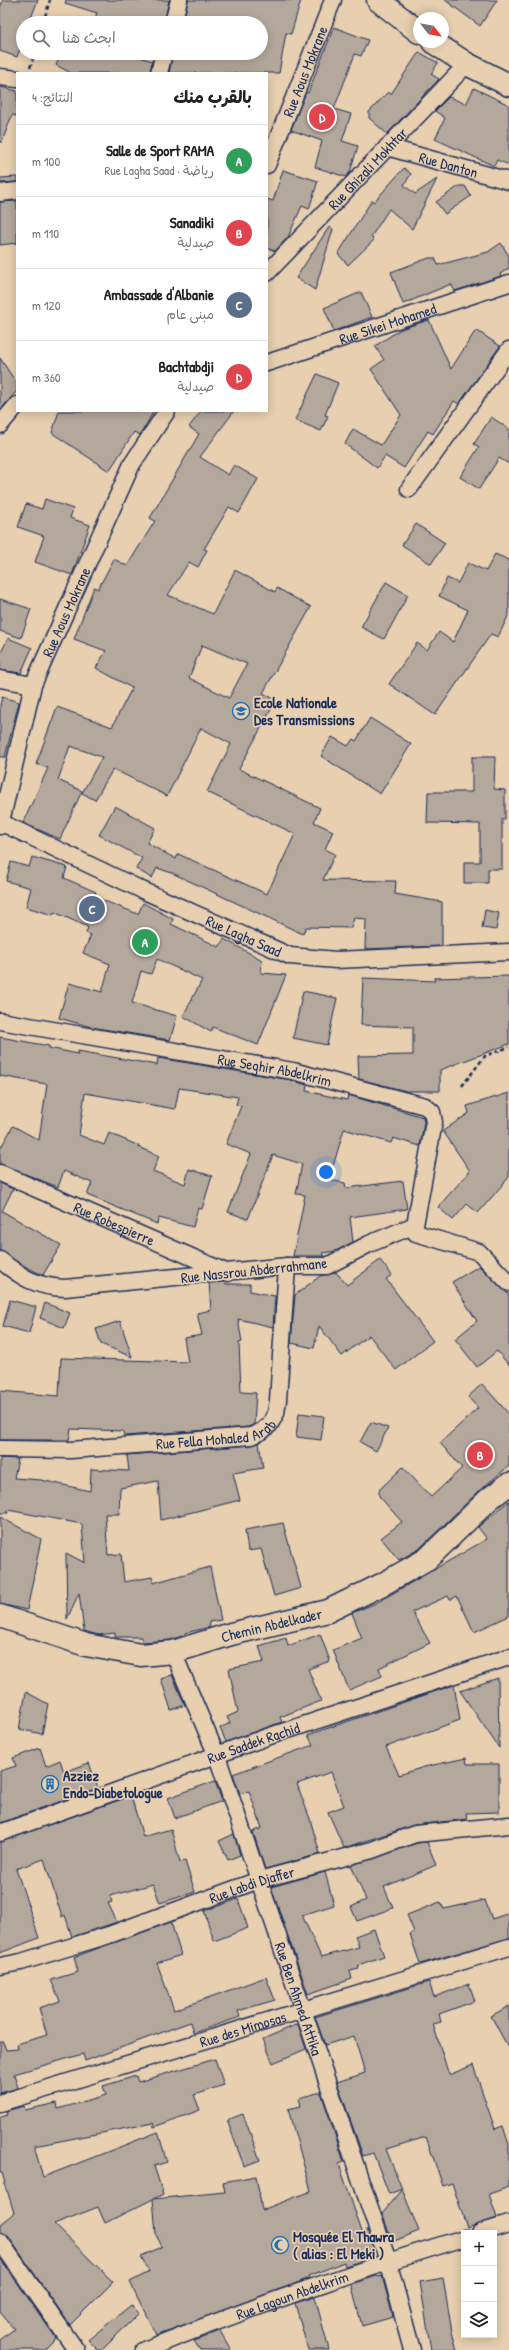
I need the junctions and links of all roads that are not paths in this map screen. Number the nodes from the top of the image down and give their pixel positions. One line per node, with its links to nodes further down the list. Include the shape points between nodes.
1 (179, 0): 4 (street)
2 (333, 0): 14 (street, Rue Aous Mokrane)
3 (378, 0): 5 (street)
4 (175, 16)
5 (413, 27)
6 (443, 48): 8 (street)
7 (162, 60): 9 (street)
8 (468, 64): 12 (street); 13 (street, Rue Ghizali Mokhtar)
9 (159, 72)
10 (0, 77): 11 (street)
11 (16, 79)
12 (509, 85)
13 (388, 147): 15 (street, Rue Danton); 18 (street, Rue Ghizali Mokhtar)
14 (268, 162)
15 (509, 181)
16 (16, 191): 17 (street)
17 (0, 193)
18 (268, 272)
19 (509, 283): 21 (street, Rue Sikei Mohamed)
20 (509, 350): 25 (street)
21 (268, 363)
22 (16, 406): 24 (street)
23 (166, 412): 27 (street, Rue Aous Mokrane, via 132,464)
24 (0, 425)
25 (409, 489)
26 (0, 679): 27 (street)
27 (33, 685): 28 (street, Rue Aous Mokrane)
28 (0, 824): 29 (street, Rue Lagha Saad, via 290,956 336,960)
29 (509, 952)
30 (0, 1021): 32 (street, Rue Seghir Abdelkrim, via 294,1071 425,1106 432,1112 434,1122)
31 (0, 1173): 35 (street, Rue Robespierre)
32 (415, 1225): 34 (street, Rue Nassrou Abderrahmane, via 369,1244 327,1266); 36 (street, via 416,1233 479,1252)
33 (0, 1260): 35 (street, Rue Nassrou Abderrahmane, via 23,1277 45,1287 65,1288)
34 (287, 1266): 35 (street, Rue Nassrou Abderrahmane); 37 (street, Rue Fella Mohaled Arab, via 278,1400 270,1424 262,1431 250,1436 71,1450)
35 (229, 1273)
36 (509, 1283)
37 (0, 1449)
38 (509, 1484): 40 (street, Chemin Abdelkader, via 489,1499 427,1559 328,1612 231,1634)
39 (0, 1616): 40 (street, Chemin Abdelkader, via 86,1645 141,1655)
40 (174, 1652): 42 (street, Rue Ben Ahmed Attika)
41 (509, 1657): 42 (street, Rue Saddek Rachid)
42 (217, 1756): 44 (street, Rue Saddek Rachid); 45 (street, Rue Ben Ahmed Attika)
43 (509, 1825): 45 (street, Rue Labdi Djaffer, via 415,1834 372,1850)
44 (0, 1833)
45 (259, 1880): 47 (street, Rue Labdi Djaffer, via 109,1935); 48 (street, Rue Ben Ahmed Attika)
46 (509, 1947): 48 (street, Rue des Mimosas)
47 (0, 1966)
48 (303, 2009): 49 (street, Rue des Mimosas); 54 (street, Rue Ben Ahmed Attika)
49 (0, 2104)
50 (509, 2224): 51 (street)
51 (490, 2230)
52 (461, 2239): 54 (street, Rue Lagoun Abdelkrim)
53 (0, 2241): 55 (street)
54 (388, 2261): 56 (street, Rue Lagoun Abdelkrim, via 208,2324); 57 (street, Rue Ben Ahmed Attika)
55 (76, 2350)
56 (144, 2350)
57 (412, 2350)

